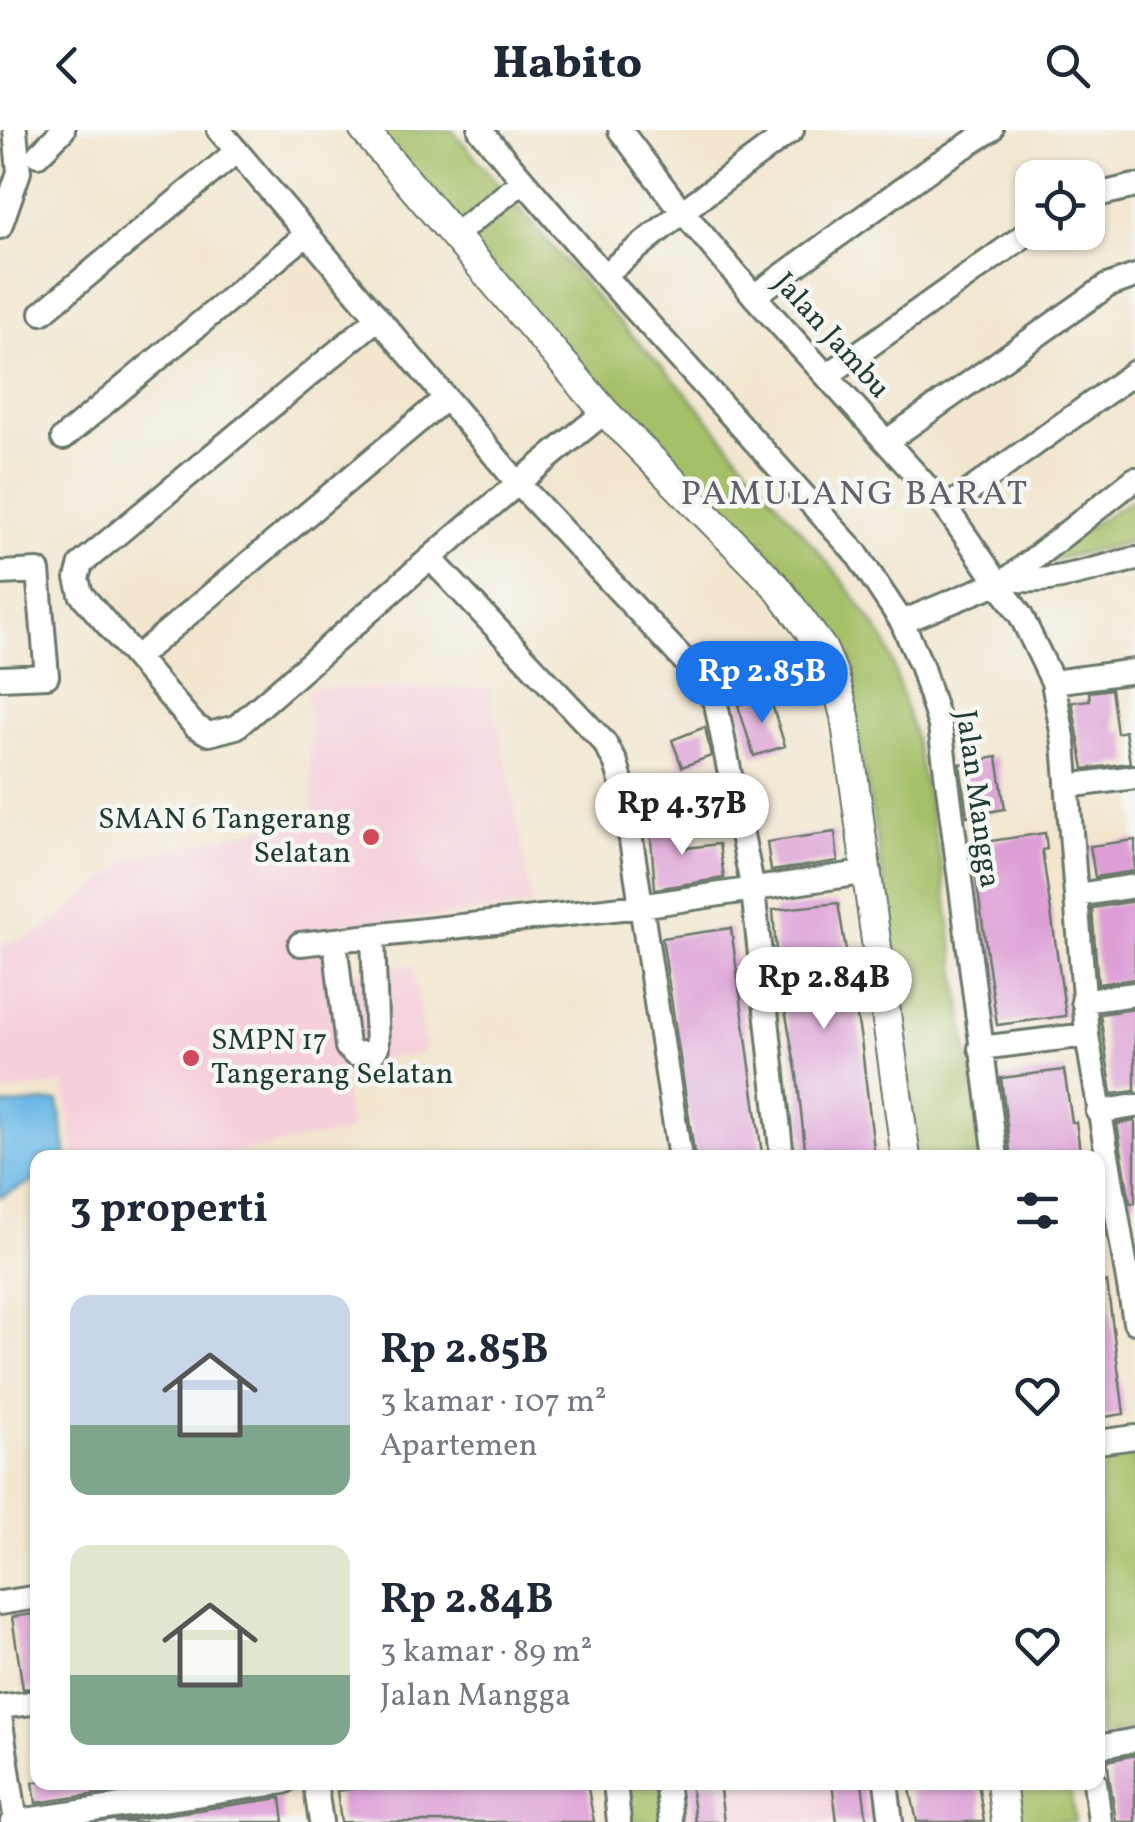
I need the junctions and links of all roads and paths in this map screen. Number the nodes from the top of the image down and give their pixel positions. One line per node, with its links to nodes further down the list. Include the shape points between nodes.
1 (14, 130): 15 (street, via 19,172)
2 (63, 130): 10 (street)
3 (219, 130): 9 (street)
4 (364, 130): 17 (street)
5 (480, 130): 11 (street, Jalan Mangga)
6 (620, 130): 14 (street, Jalan Jambu)
7 (792, 130): 14 (street)
8 (992, 130): 21 (street)
9 (237, 151): 16 (street); 22 (street)
10 (38, 155)
11 (522, 182): 17 (street); 19 (street, Jalan Mangga)
12 (1135, 186): 13 (street)
13 (1105, 192)
14 (682, 212): 19 (street); 21 (street, Jalan Jambu)
15 (0, 227)
16 (307, 234): 23 (street); 28 (street)
17 (456, 234): 27 (street)
18 (1015, 242): 25 (street)
19 (604, 275): 37 (street, Jalan Mangga, via 848,544)
20 (1135, 276): 29 (street, via 1107,286)
21 (754, 296): 25 (street, Jalan Jambu)
22 (42, 313)
23 (378, 318): 26 (street); 38 (street, via 81,564 81,594)
24 (1135, 372): 32 (street)
25 (828, 376): 29 (street, Jalan Jambu)
26 (446, 398): 31 (street); 38 (street)
27 (605, 412): 31 (street); 44 (street, via 776,586 822,648 845,716)
28 (63, 438)
29 (887, 441): 32 (street, Jalan Jambu)
30 (1135, 479): 36 (street)
31 (517, 482): 33 (street); 46 (street, via 683,659 716,704)
32 (946, 508): 36 (street, Jalan Jambu)
33 (432, 560): 38 (street, via 222,733 195,726); 48 (street, via 604,742 624,788)
34 (1135, 560): 36 (street)
35 (0, 573): 40 (street, via 38,572 48,676)
36 (1003, 580): 37 (street); 41 (street, Jalan Jambu)
37 (902, 622): 55 (street, Jalan Mangga, via 940,726)
38 (138, 658)
39 (1135, 671): 41 (street)
40 (0, 678)
41 (1053, 682): 43 (street, Jalan Jambu)
42 (1135, 777): 43 (street)
43 (1067, 786): 47 (street, Jalan Jambu)
44 (869, 872): 46 (street); 60 (street)
45 (1135, 886): 47 (street)
46 (752, 890): 48 (street); 59 (street)
47 (1077, 894): 53 (street, Jalan Jambu)
48 (640, 906): 49 (street); 58 (street)
49 (374, 937): 50 (street); 50 (street, via 378,1048 362,1055 347,1048)
50 (335, 941): 51 (street)
51 (300, 944)
52 (1135, 994): 53 (street)
53 (1084, 1001): 54 (street, Jalan Jambu)
54 (1087, 1035): 55 (street); 57 (street, Jalan Jambu)
55 (980, 1048): 61 (street, Jalan Mangga)
56 (1135, 1106): 57 (street)
57 (1098, 1112): 62 (street, Jalan Jambu)
58 (679, 1150)
59 (781, 1150)
60 (905, 1150)
61 (995, 1150)
62 (1126, 1219): 63 (street, Jalan Jambu)
63 (1135, 1322)
64 (1135, 1437): 65 (street)
65 (1105, 1441)
66 (30, 1598): 67 (street)
67 (0, 1603)
68 (30, 1703): 69 (street)
69 (0, 1708)
70 (0, 1717): 80 (street)
71 (1135, 1740): 72 (street)
72 (1105, 1746)
73 (230, 1790): 80 (street)
74 (316, 1790): 81 (street)
75 (616, 1790): 82 (street)
76 (667, 1790): 83 (street)
77 (887, 1790): 84 (street)
78 (1002, 1790): 85 (street)
79 (1096, 1790): 86 (street)
80 (15, 1822)
81 (320, 1822)
82 (619, 1822)
83 (671, 1822)
84 (892, 1822)
85 (1006, 1822)
86 (1100, 1822)

